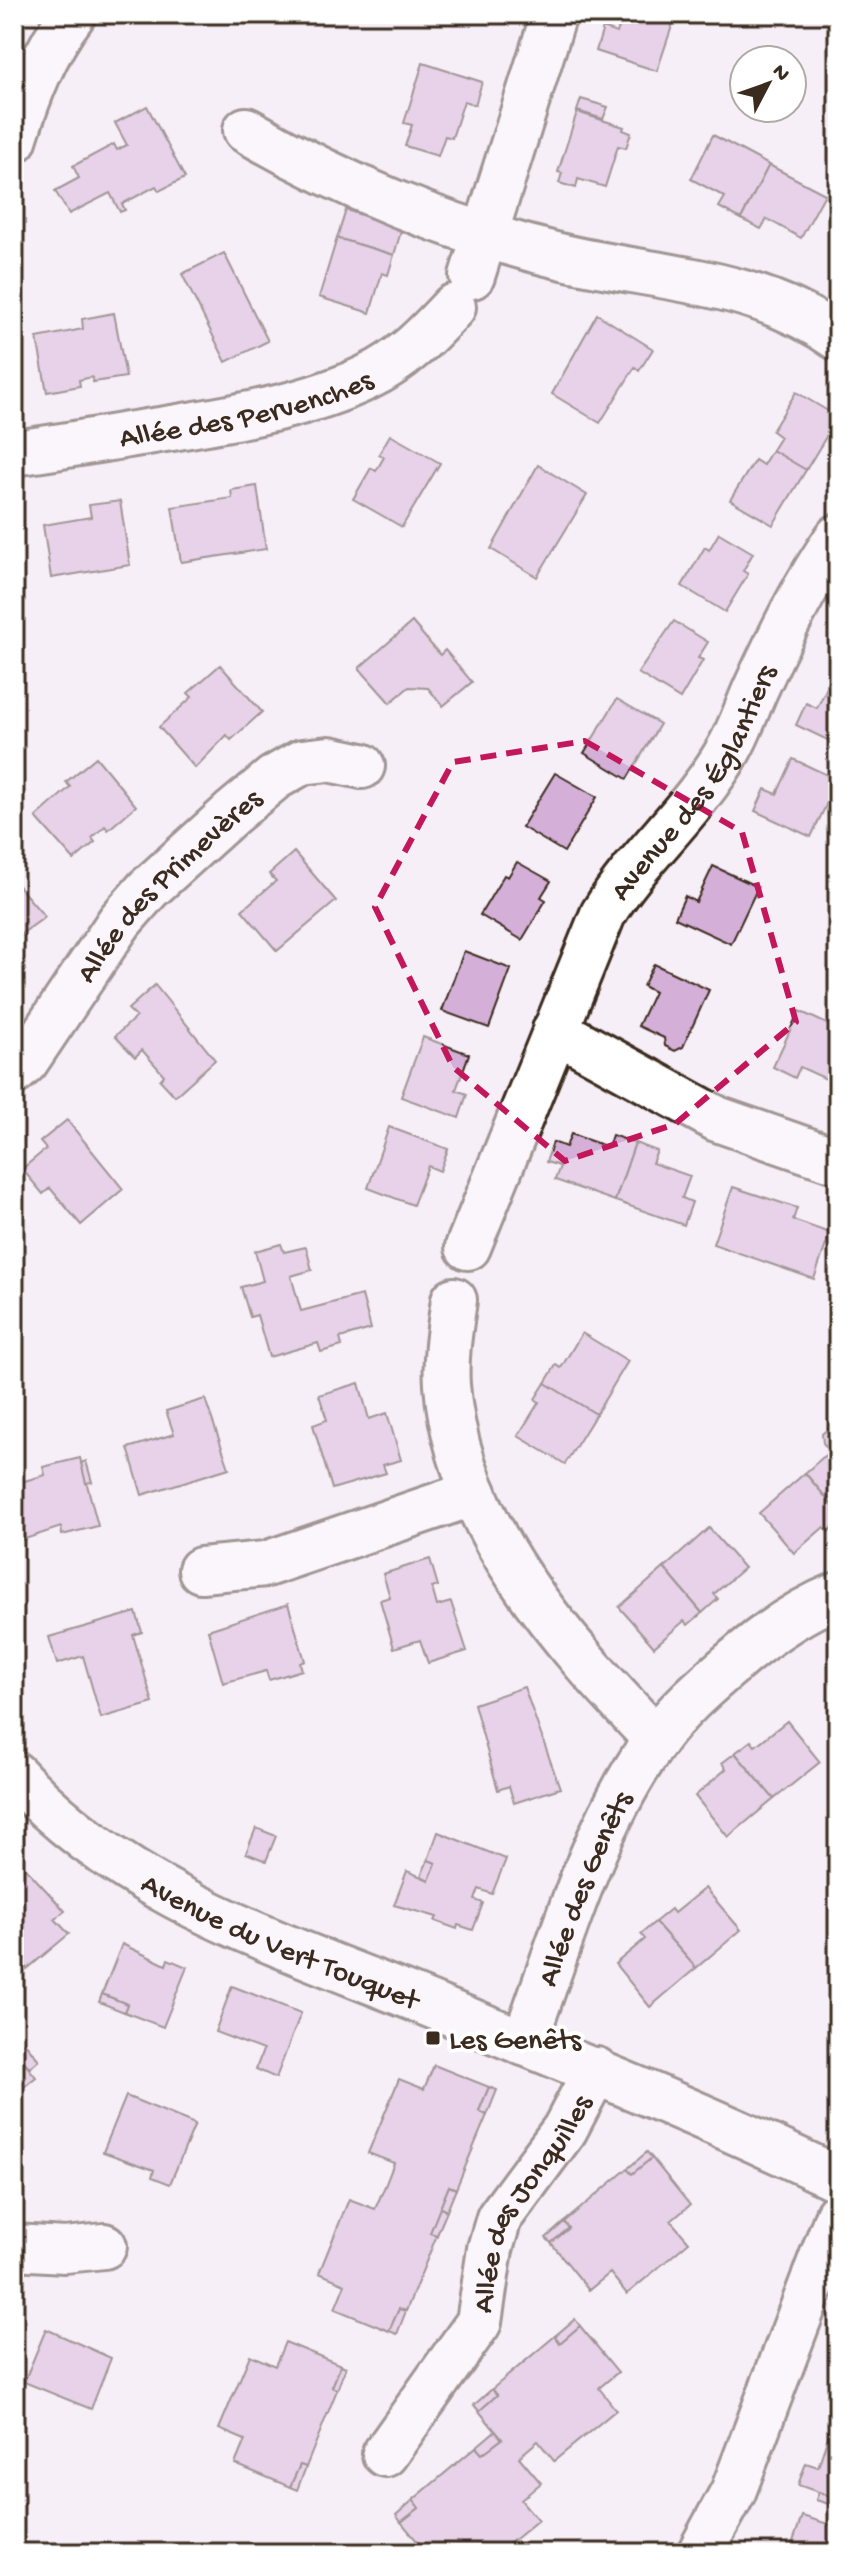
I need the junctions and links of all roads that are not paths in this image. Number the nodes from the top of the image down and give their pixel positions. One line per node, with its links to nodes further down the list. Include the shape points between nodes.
1 (73, 14): 4 (street, via 46,56)
2 (554, 14): 5 (street)
3 (246, 130): 5 (street, via 363,192)
4 (14, 140)
5 (485, 235): 6 (street, via 556,255 759,295 799,312); 7 (street, Allée des Pervenches, via 463,292 418,344 367,378 235,417)
6 (838, 338)
7 (14, 453)
8 (838, 537): 10 (street, Avenue des Églantiers, via 815,570 730,748 603,914)
9 (362, 766): 11 (street, Allée des Primevères, via 329,759 302,762 232,813 120,921)
10 (555, 1030): 12 (street, via 717,1119); 13 (street, Avenue des Églantiers)
11 (14, 1072)
12 (838, 1161)
13 (468, 1247)
14 (454, 1300): 15 (street, via 447,1386)
15 (474, 1493): 16 (street, via 266,1564); 18 (street, via 545,1614)
16 (201, 1570)
17 (838, 1595): 18 (street, Allée des Genêts, via 786,1621 747,1650)
18 (656, 1739): 20 (street, Allée des Genêts, via 604,1828)
19 (14, 1774): 20 (street, Avenue du Vert Touquet, via 79,1837 176,1899)
20 (524, 2043): 21 (street, Avenue du Vert Touquet)
21 (596, 2070): 22 (street, Avenue du Vert Touquet); 26 (street, Allée des Jonquilles, via 565,2129 499,2218 479,2322)
22 (838, 2179)
23 (838, 2215): 27 (street, via 733,2492)
24 (104, 2246): 25 (street)
25 (14, 2247)
26 (385, 2454)
27 (700, 2553)

